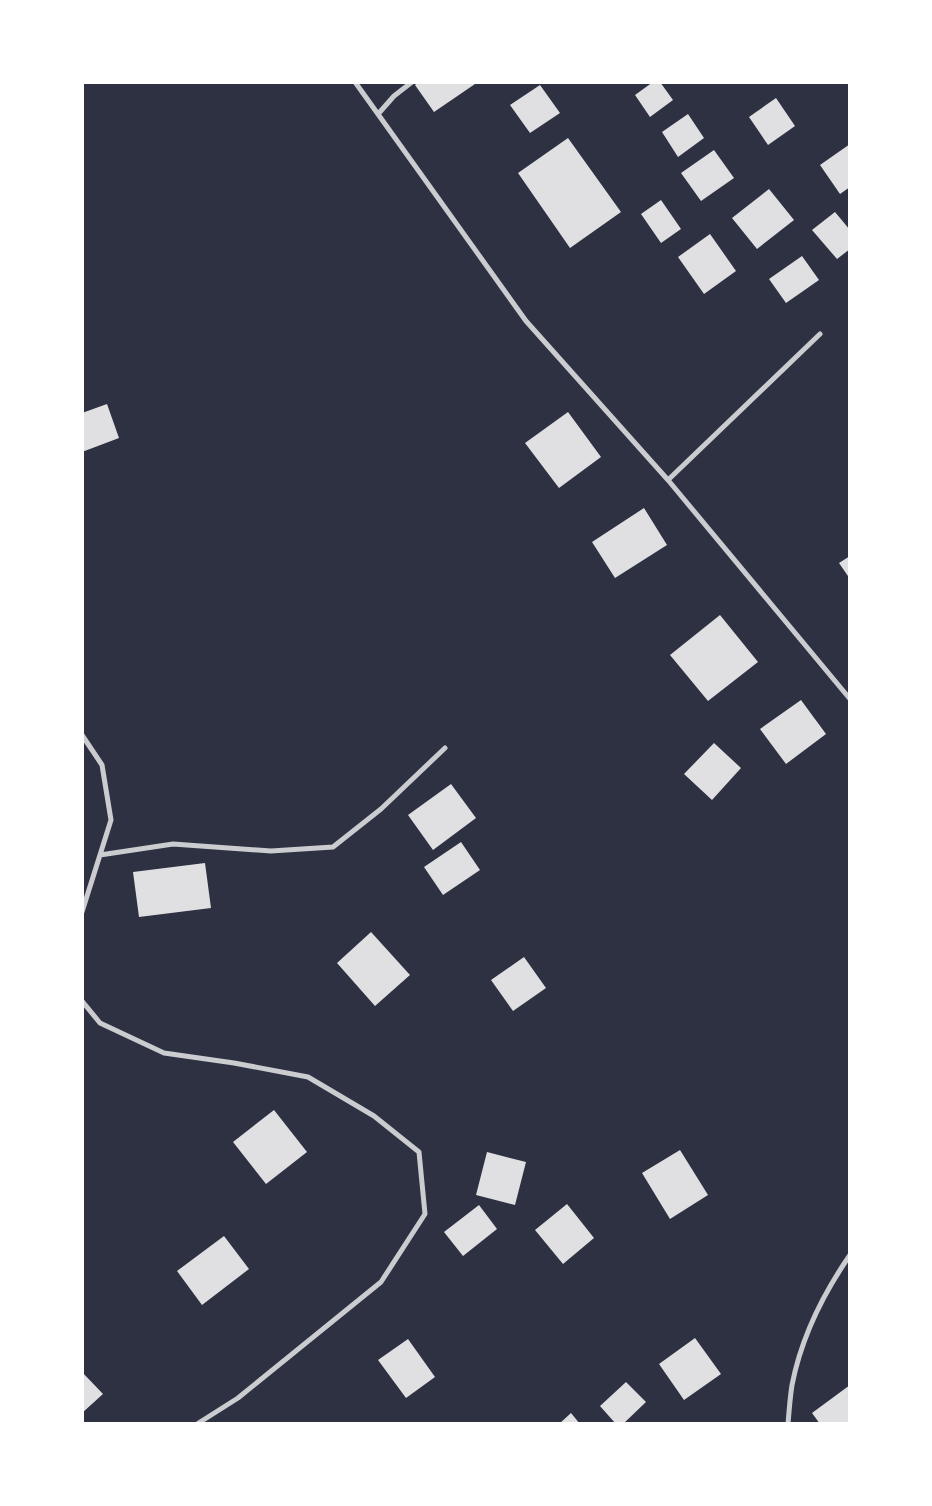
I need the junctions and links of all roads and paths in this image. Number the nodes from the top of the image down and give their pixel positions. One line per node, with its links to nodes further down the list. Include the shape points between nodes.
1 (355, 82): 3 (street)
2 (412, 82): 3 (street)
3 (378, 114): 5 (street, via 526,321)
4 (820, 334): 5 (street)
5 (668, 480): 6 (street)
6 (850, 699)
7 (82, 735): 9 (street, via 102,765 111,820)
8 (445, 748): 9 (street, via 381,809 333,847 270,852 173,844)
9 (100, 856): 10 (street)
10 (82, 912)
11 (82, 1001): 13 (street, via 100,1023 164,1054 308,1077 374,1116 419,1152 425,1214 381,1282 238,1398)
12 (850, 1255): 14 (street, via 835,1277 806,1335 792,1385)
13 (197, 1424)
14 (788, 1424)

